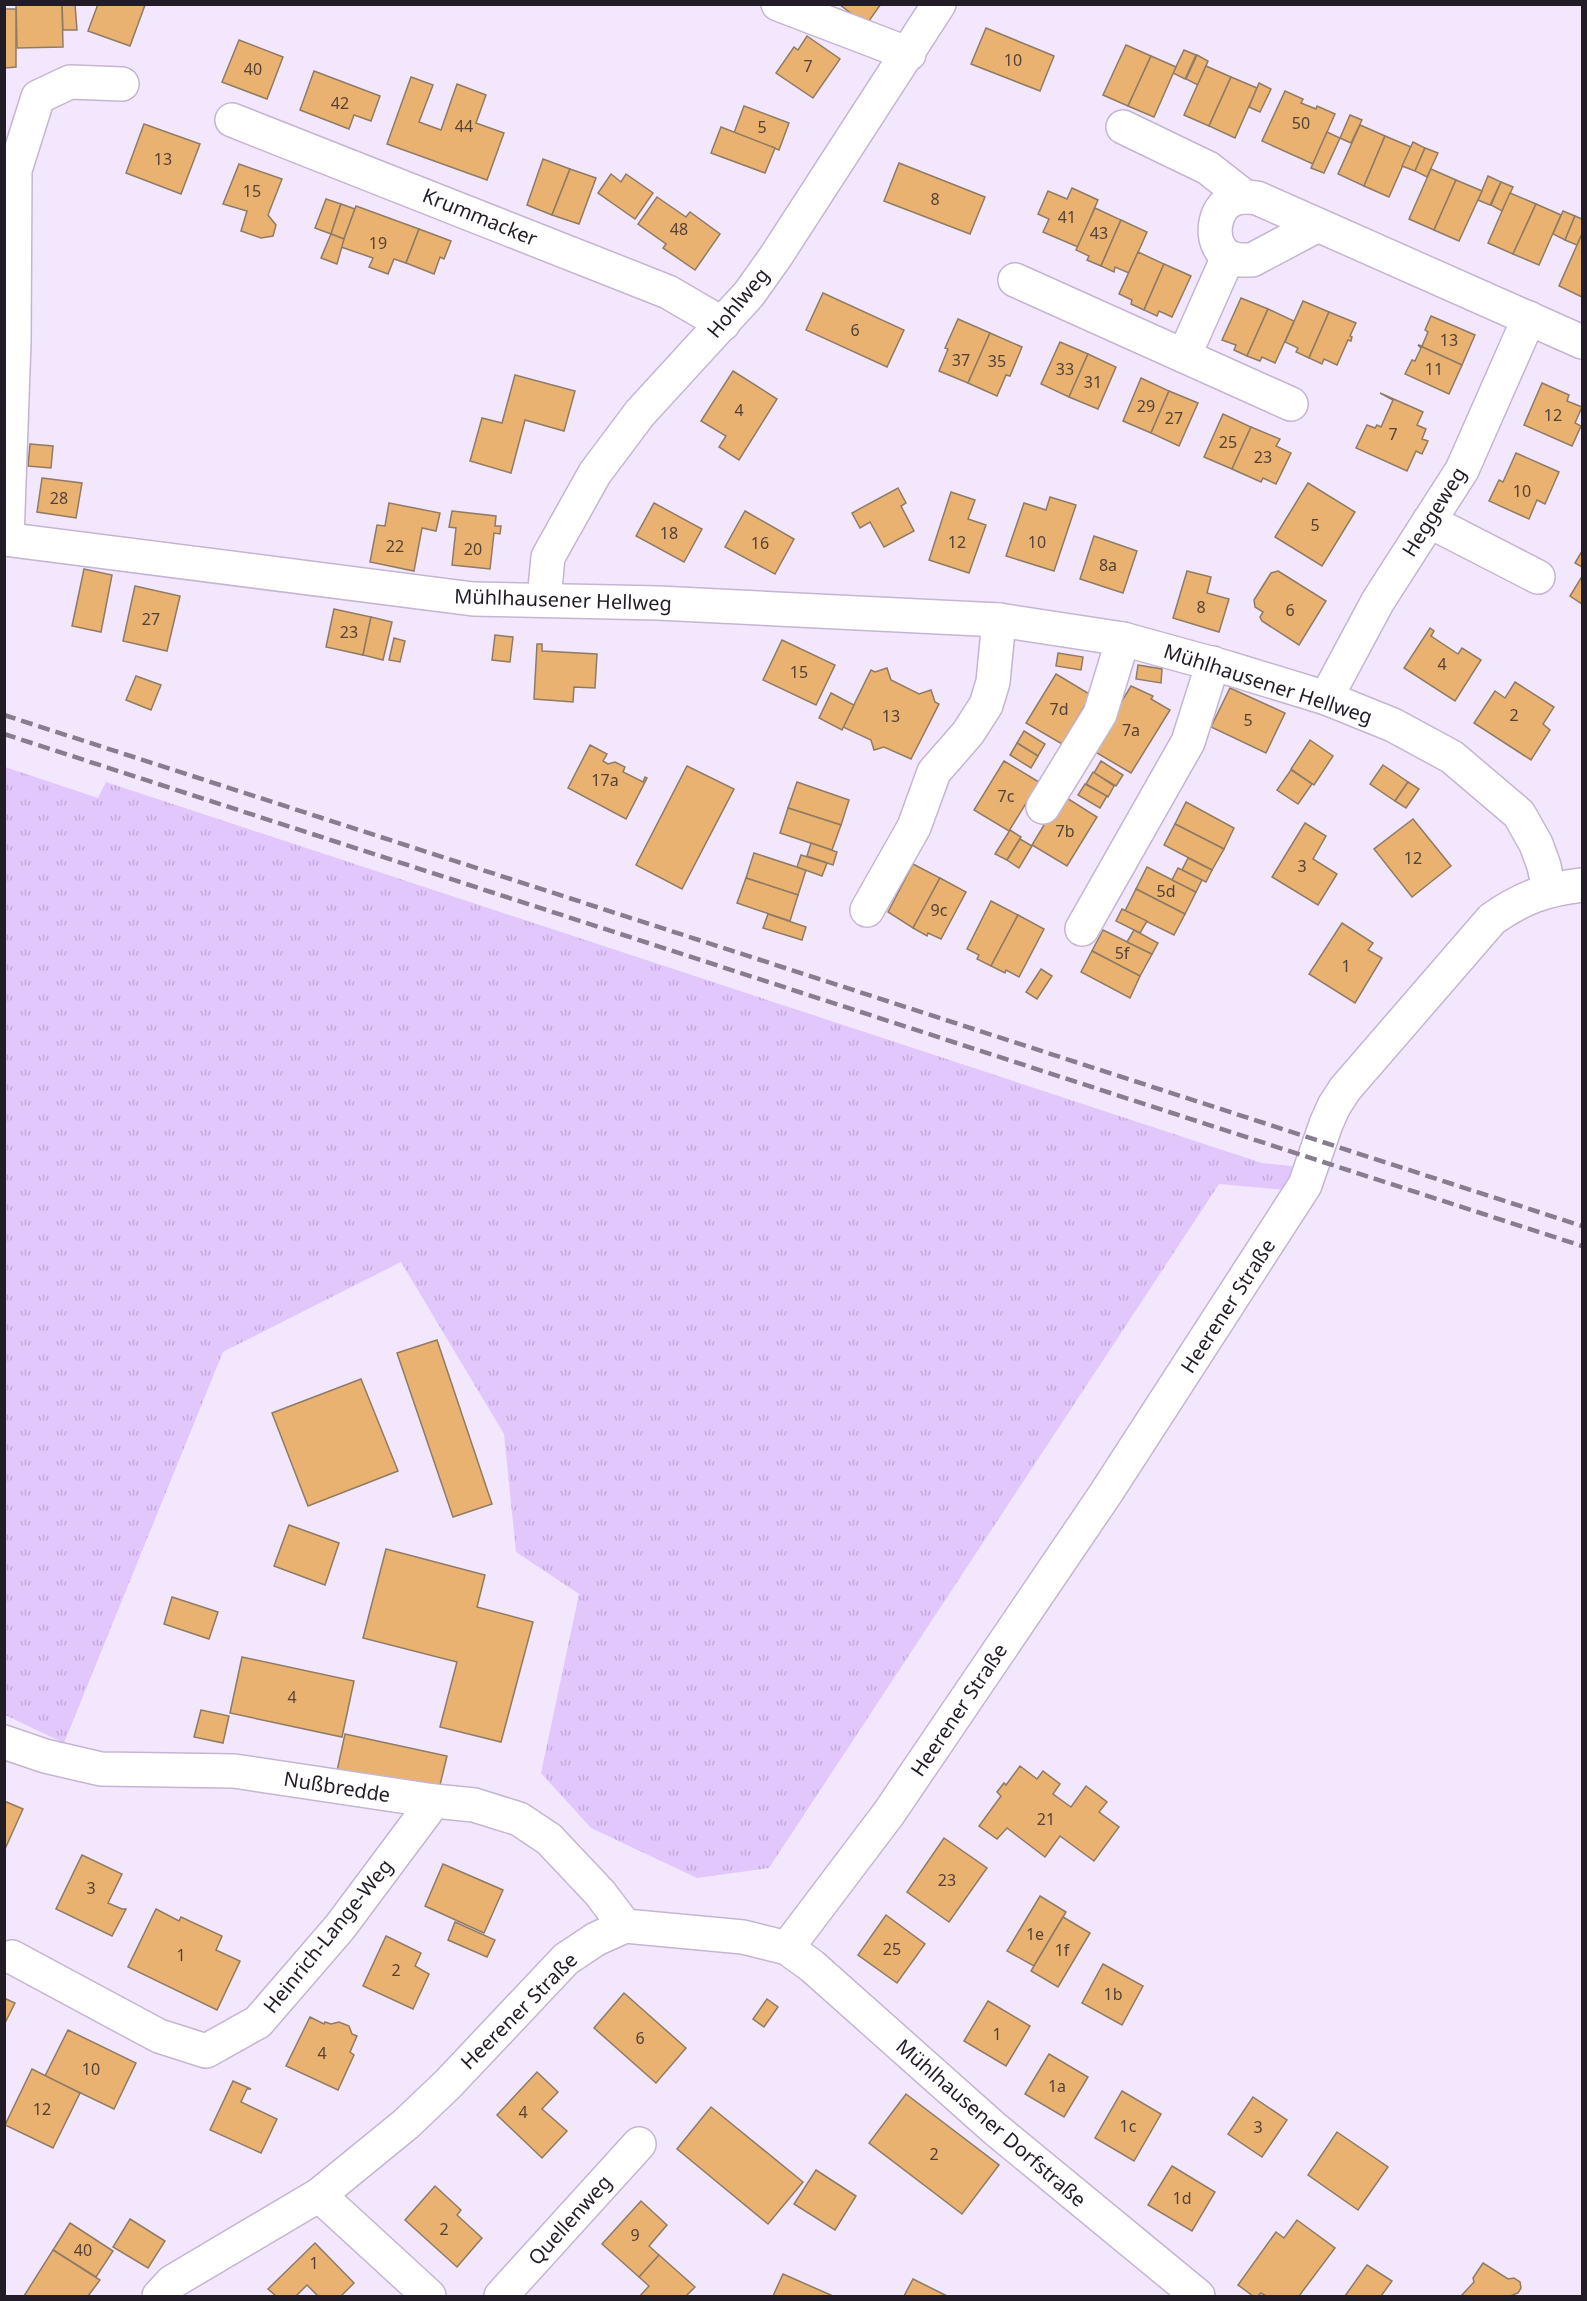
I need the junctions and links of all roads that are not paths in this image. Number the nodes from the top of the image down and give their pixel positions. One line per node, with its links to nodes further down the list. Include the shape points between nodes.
1 (778, 4): 3 (street)
2 (939, 4): 3 (street, Hohlweg)
3 (909, 54): 12 (street, Hohlweg, via 776,256)
4 (122, 84): 17 (street, via 70,82 38,97 15,170 14,342)
5 (232, 120): 12 (street, Krummacker, via 668,292)
6 (1123, 127): 7 (street, via 1208,168)
7 (1245, 197): 8 (street, via 1257,198); 9 (street, via 1232,199 1217,216 1216,239)
8 (1318, 225): 9 (street, via 1252,260); 11 (street)
9 (1228, 256): 14 (street)
10 (1015, 280): 14 (street)
11 (1529, 318): 13 (street); 16 (street, Heggeweg, via 1462,470)
12 (723, 324): 19 (street, Hohlweg, via 640,413 595,473 548,557)
13 (1582, 342)
14 (1184, 356): 15 (street)
15 (1291, 404)
16 (1429, 521): 18 (street); 23 (street, Heggeweg, via 1378,601)
17 (5, 539): 19 (street, Mühlhausener Hellweg, via 473,599)
18 (1538, 577)
19 (544, 600): 20 (street, Mühlhausener Hellweg)
20 (999, 621): 21 (street, Mühlhausener Hellweg); 27 (street, via 993,682 986,705 934,772 914,827)
21 (1123, 639): 22 (street, Mühlhausener Hellweg); 24 (street, via 1100,714)
22 (1213, 663): 23 (street, Mühlhausener Hellweg); 28 (street, via 1188,742)
23 (1326, 699): 26 (street, Mühlhausener Hellweg, via 1393,725 1442,751 1493,790 1519,814 1536,844)
24 (1043, 807)
25 (1582, 885): 26 (street, Heerener Straße)
26 (1549, 890): 32 (street, Heerener Straße, via 1516,903 1492,919 1345,1089 1330,1115 1305,1185 1106,1493 889,1813)
27 (867, 910)
28 (1082, 929)
29 (4, 1742): 30 (street, Nußbredde, via 101,1769 234,1771)
30 (434, 1801): 31 (street, Nußbredde, via 474,1805 519,1819 549,1839); 33 (street, Heinrich-Lange-Weg, via 340,1927 258,2022 206,2051 159,2036)
31 (625, 1926): 32 (street, Heerener Straße, via 743,1937); 35 (street, Heerener Straße, via 566,1959 406,2124)
32 (787, 1948): 39 (street, Mühlhausener Dorfstraße, via 994,2128)
33 (12, 1957)
34 (639, 2144): 38 (street, Quellenweg)
35 (319, 2194): 36 (street, Heerener Straße, via 172,2282); 37 (street)
36 (159, 2296)
37 (429, 2296)
38 (501, 2296)
39 (1198, 2296)

